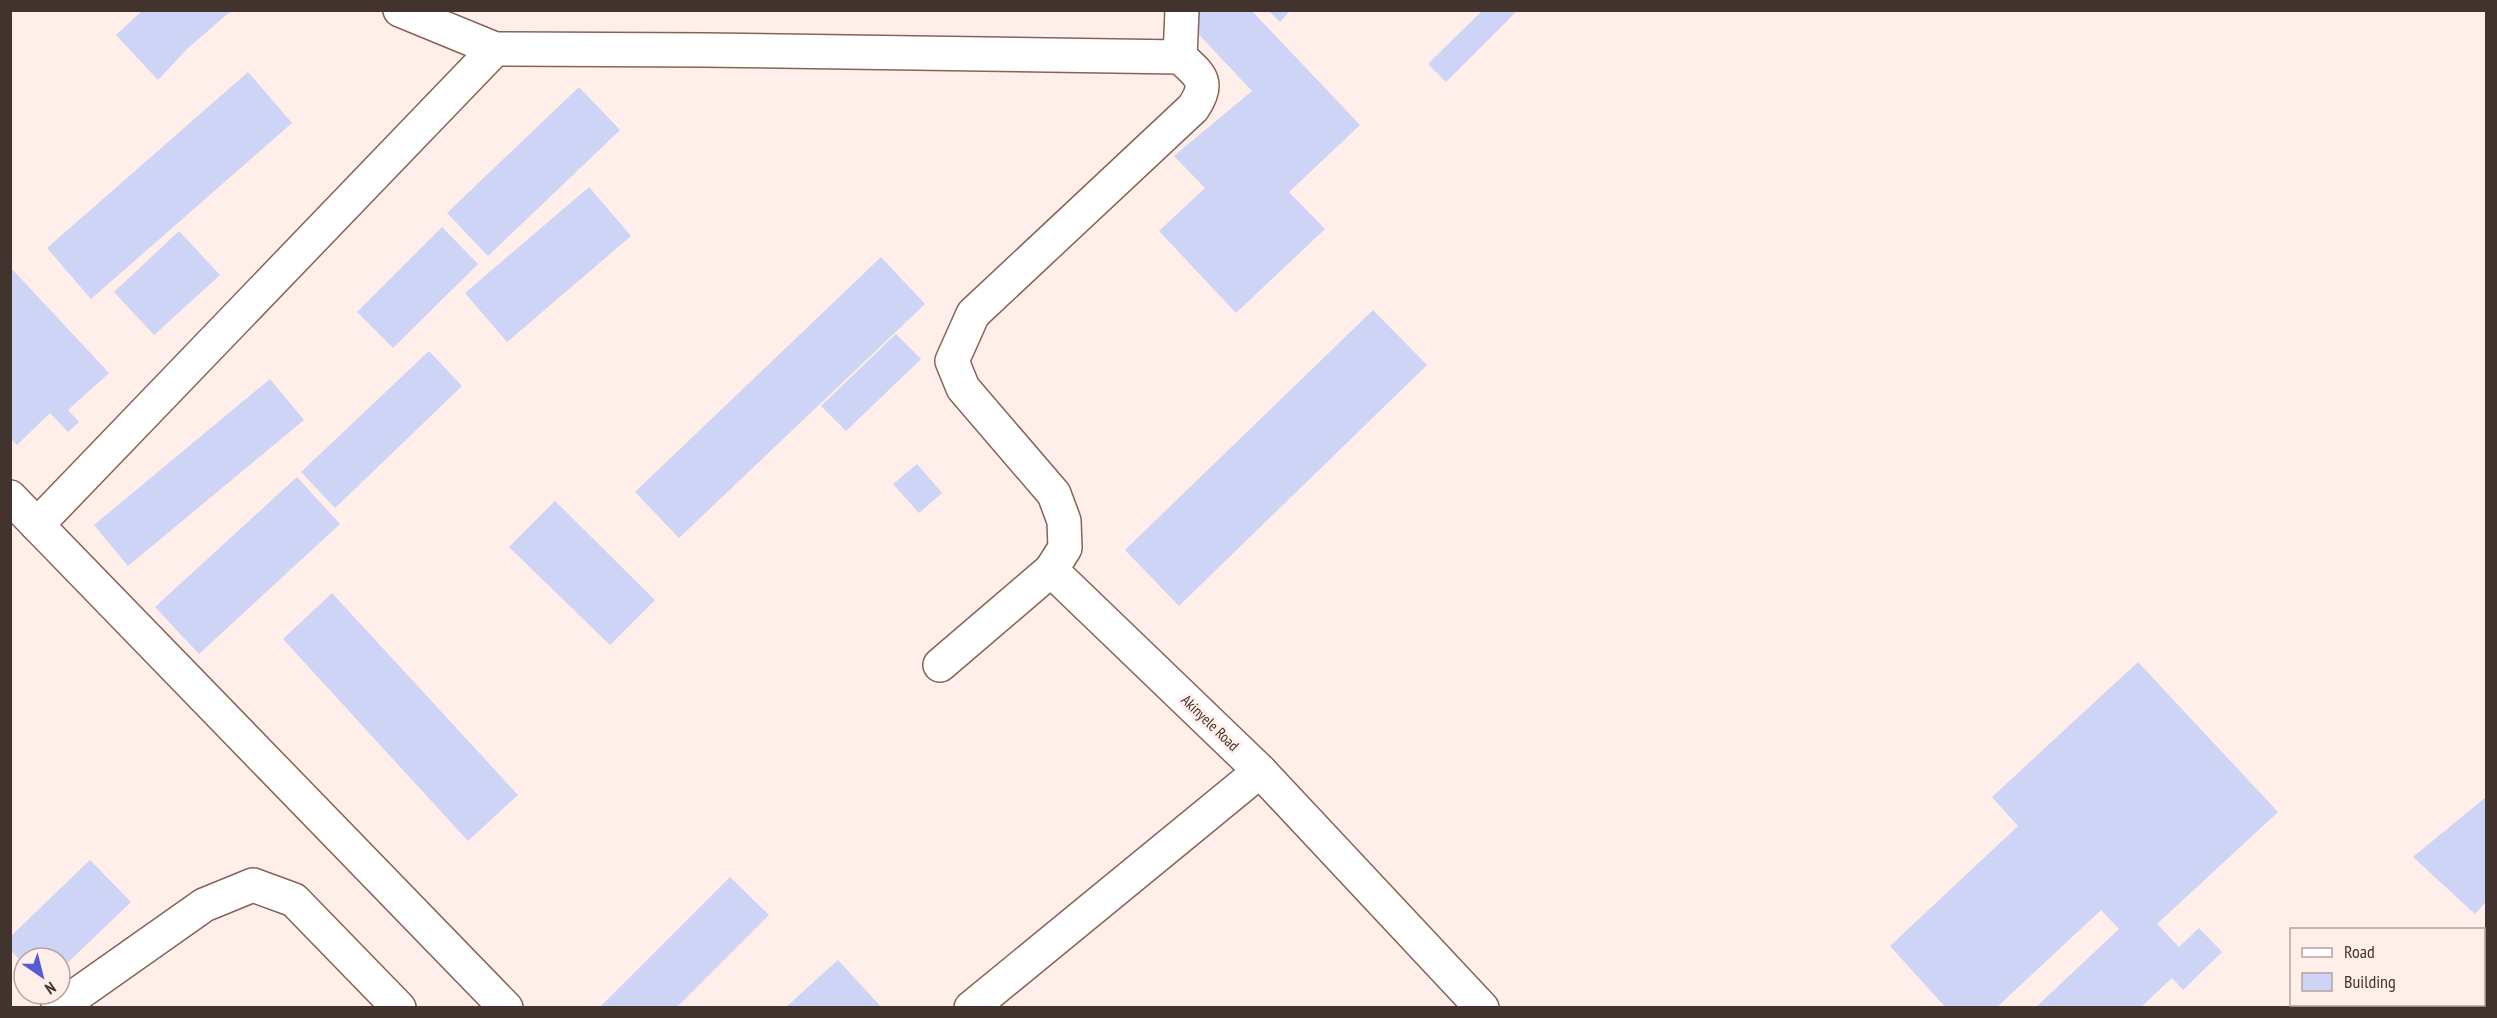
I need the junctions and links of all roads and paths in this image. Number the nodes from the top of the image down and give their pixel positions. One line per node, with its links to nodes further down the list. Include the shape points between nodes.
1 (400, 10): 3 (street)
2 (1182, 10): 4 (street)
3 (495, 49): 4 (street); 6 (street)
4 (1180, 57): 7 (street, via 1202,83 1202,94 1193,108 973,314 952,362 963,388 1054,494 1064,521 1065,548)
5 (10, 497): 6 (street)
6 (37, 525): 12 (street)
7 (1052, 570): 8 (street); 9 (street, Akinyele Road)
8 (940, 666)
9 (1260, 771): 13 (street); 14 (street, Akinyele Road)
10 (58, 1008): 11 (street, via 204,905 253,885 294,900)
11 (399, 1008)
12 (506, 1008)
13 (971, 1008)
14 (1482, 1008)

